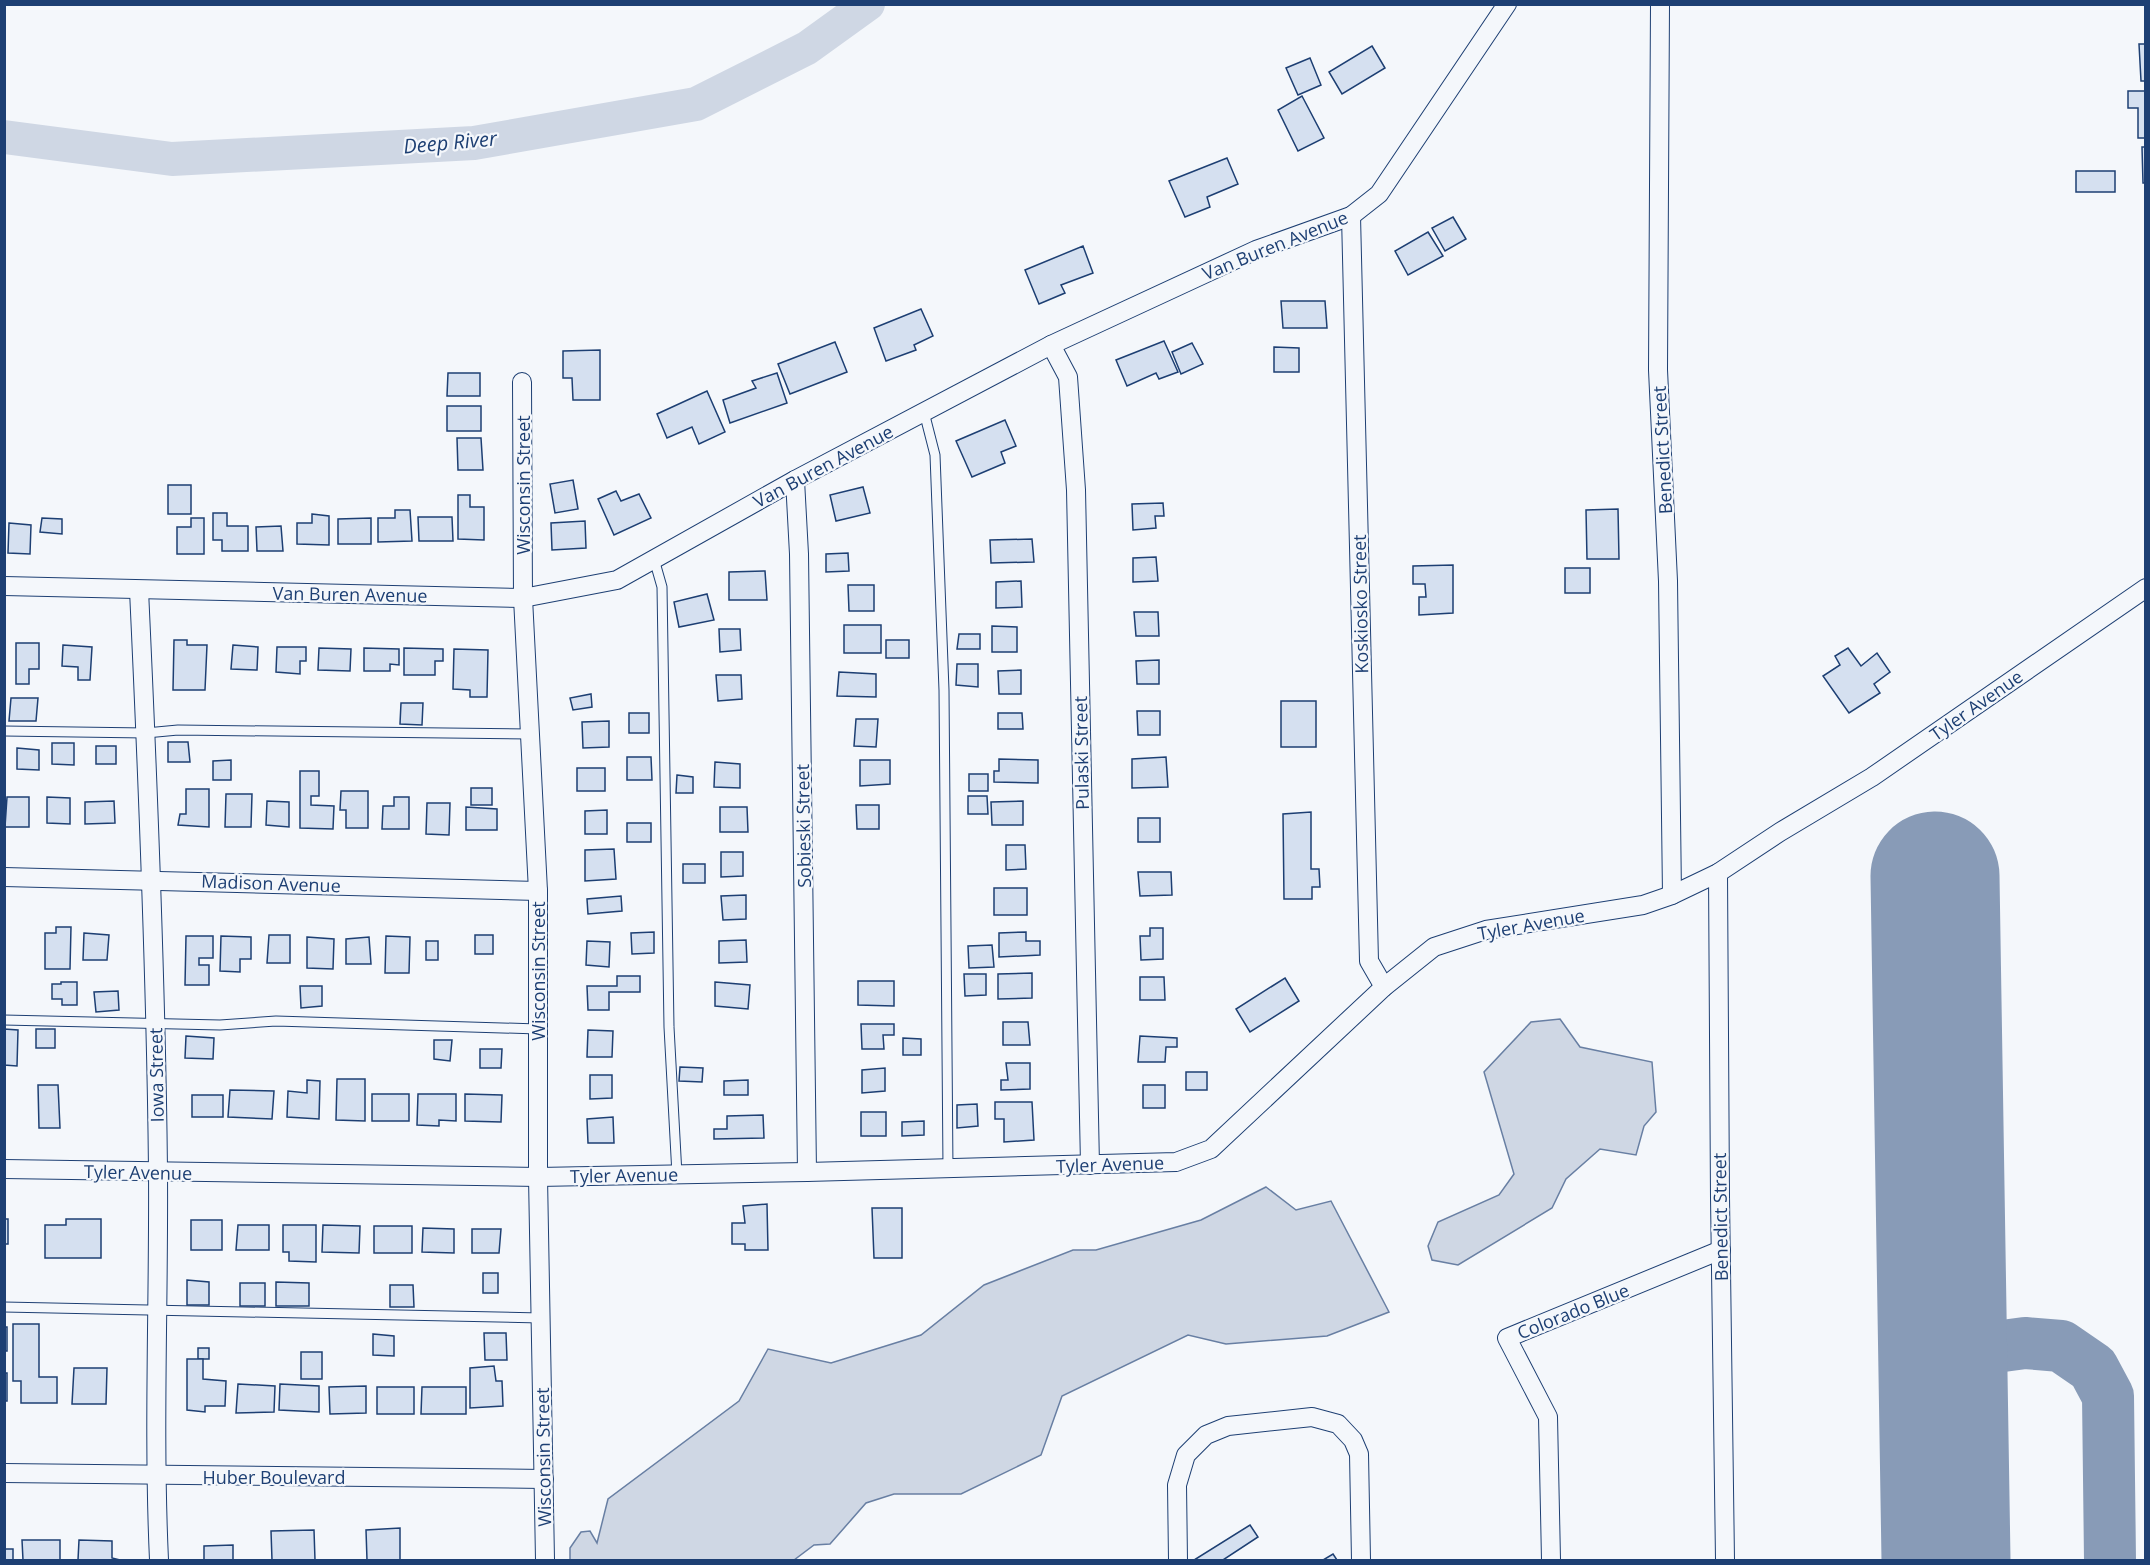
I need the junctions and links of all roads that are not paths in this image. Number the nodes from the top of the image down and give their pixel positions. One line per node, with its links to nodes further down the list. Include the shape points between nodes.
1 (1507, 4): 3 (street, Van Buren Avenue, via 1379,194)
2 (1660, 4): 20 (street, Benedict Street, via 1658,370 1668,581)
3 (1351, 216): 4 (street, Van Buren Avenue, via 1256,250); 21 (street, Koskiosko Street, via 1369,961)
4 (1051, 345): 6 (street, Van Buren Avenue); 25 (street, Pulaski Street, via 1068,377 1076,490)
5 (522, 382): 12 (street, Wisconsin Street)
6 (924, 412): 7 (street, Van Buren Avenue); 26 (lane, via 935,455 944,690)
7 (795, 480): 8 (street, Van Buren Avenue); 29 (street, Sobieski Street)
8 (654, 559): 12 (street, Van Buren Avenue, via 617,580); 30 (lane, via 662,587 669,1027)
9 (4, 586): 11 (street, Van Buren Avenue)
10 (2145, 588): 16 (street, Tyler Avenue, via 1872,777)
11 (139, 590): 12 (street, Van Buren Avenue); 14 (street, Iowa Street)
12 (523, 598): 15 (street, Wisconsin Street)
13 (4, 731): 14 (lane)
14 (146, 733): 15 (lane, via 178,730); 18 (street, Iowa Street)
15 (530, 734): 19 (street, Wisconsin Street)
16 (1718, 873): 20 (street, Tyler Avenue); 32 (street, Benedict Street)
17 (4, 877): 18 (street, Madison Avenue)
18 (152, 880): 19 (street, Madison Avenue); 23 (street, Iowa Street)
19 (538, 891): 24 (street, Wisconsin Street)
20 (1672, 895): 21 (street, Tyler Avenue, via 1643,905 1486,930 1434,947)
21 (1384, 987): 25 (street, Tyler Avenue, via 1211,1149 1176,1162)
22 (4, 1020): 23 (lane)
23 (155, 1023): 24 (lane, via 220,1025 276,1021); 28 (street, Iowa Street)
24 (538, 1029): 31 (street, Wisconsin Street)
25 (1090, 1165): 26 (street, Tyler Avenue)
26 (948, 1168): 29 (street, Tyler Avenue)
27 (4, 1169): 28 (street, Tyler Avenue)
28 (158, 1172): 31 (street, Tyler Avenue); 34 (street, Iowa Street)
29 (807, 1172): 30 (street, Tyler Avenue)
30 (677, 1175): 31 (street, Tyler Avenue)
31 (538, 1177): 35 (street, Wisconsin Street)
32 (1721, 1250): 43 (street, Colorado Blue, via 1507,1338 1548,1417); 44 (street, Benedict Street)
33 (4, 1307): 34 (lane)
34 (157, 1309): 35 (lane); 37 (street, Iowa Street)
35 (541, 1318): 38 (street, Wisconsin Street)
36 (4, 1473): 37 (street, Huber Boulevard)
37 (155, 1476): 38 (street, Huber Boulevard); 39 (street, Iowa Street)
38 (544, 1479): 40 (street, Wisconsin Street)
39 (159, 1560)
40 (545, 1560)
41 (1178, 1560): 42 (street, via 1177,1485 1186,1455 1206,1435 1228,1426 1312,1417 1338,1424 1353,1440 1359,1454)
42 (1361, 1560)
43 (1551, 1560)
44 (1725, 1560)

